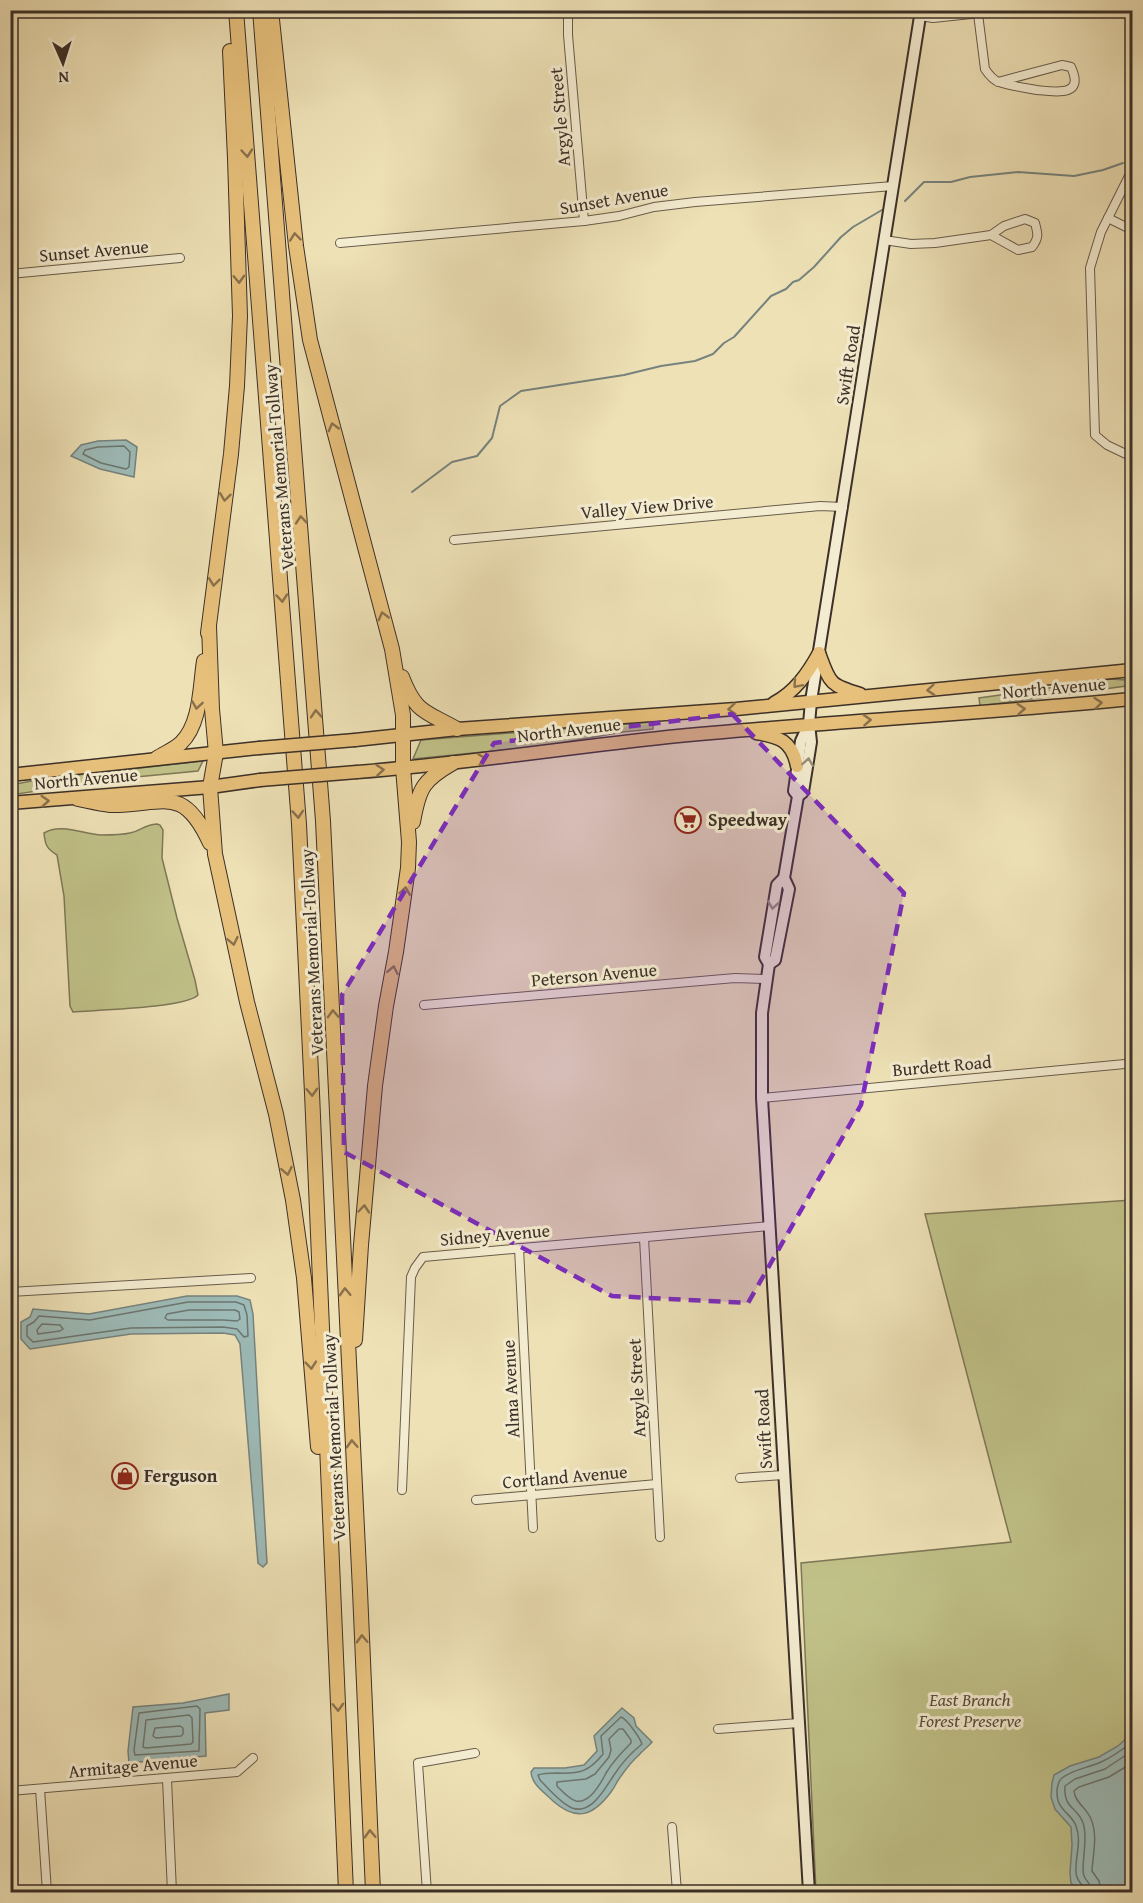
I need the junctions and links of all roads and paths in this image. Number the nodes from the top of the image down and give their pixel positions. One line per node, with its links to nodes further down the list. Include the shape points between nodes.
1 (227, 10): 25 (highway, one-way to 25, via 240,316 231,454)
2 (236, 10): 67 (highway, Veterans Memorial Tollway, one-way to 67, via 300,835)
3 (261, 10): 58 (highway, Veterans Memorial Tollway, one-way to 3, via 323,821)
4 (271, 10): 26 (highway, one-way to 4, via 310,340)
5 (568, 10): 15 (street, Argyle Street)
6 (1009, 10): 9 (street)
7 (1130, 10): 10 (street)
8 (920, 14): 9 (street, via 933,18); 13 (street, Swift Road)
9 (978, 14): 11 (street, via 985,69)
10 (1132, 40)
11 (998, 82): 11 (street, via 1063,93 1074,85 1075,75 1071,67 1062,65)
12 (1132, 170): 14 (street)
13 (893, 186): 15 (street, Sunset Avenue, via 695,202); 18 (street, Swift Road)
14 (1108, 218): 16 (street); 22 (street, via 1090,268 1095,435 1130,456)
15 (584, 221): 19 (street, Sunset Avenue)
16 (1132, 230)
17 (991, 235): 17 (street, via 1025,219 1035,223 1038,234 1032,248 1018,250); 18 (street, via 936,243)
18 (884, 240): 23 (street, Swift Road)
19 (340, 243)
20 (180, 258): 21 (street, Sunset Avenue)
21 (10, 274)
22 (1132, 463)
23 (843, 507): 24 (street, Valley View Drive); 27 (street, Swift Road)
24 (454, 540)
25 (209, 626): 37 (highway); 38 (highway, one-way to 38, via 194,721 183,741)
26 (392, 649): 34 (highway, via 414,703); 36 (highway, via 403,715)
27 (819, 653): 29 (main road, via 832,683); 31 (street, Swift Road); 32 (main road, one-way to 32, via 791,692)
28 (1132, 670): 29 (main road, North Avenue, one-way to 29)
29 (867, 696): 31 (main road, North Avenue)
30 (1132, 699): 33 (main road, North Avenue, one-way to 30)
31 (811, 701): 32 (main road, North Avenue); 33 (street, Swift Road)
32 (766, 706): 34 (main road, North Avenue, one-way to 34)
33 (809, 724): 35 (main road, North Avenue); 40 (street, Swift Road, via 801,741); 44 (street, Swift Road, one-way to 33, via 803,792 811,742)
34 (457, 729): 36 (main road, North Avenue)
35 (728, 732): 39 (main road, North Avenue, one-way to 35, via 580,746); 40 (main road, via 758,733 783,740 792,748)
36 (402, 735): 37 (main road, North Avenue, bridge); 41 (highway)
37 (216, 753): 38 (main road, North Avenue); 43 (highway)
38 (157, 758): 42 (main road, North Avenue)
39 (453, 764): 41 (main road, North Avenue); 47 (highway, via 434,774 419,795)
40 (797, 766): 44 (street, Swift Road, via 794,791)
41 (403, 768): 43 (main road, North Avenue, one-way to 41, bridge); 47 (highway)
42 (10, 775)
43 (210, 787): 45 (main road, North Avenue); 48 (highway)
44 (798, 796): 49 (street, Swift Road, via 784,878 777,885 765,957 769,964)
45 (78, 799): 46 (main road, North Avenue, one-way to 45); 48 (highway, via 109,805 173,802 188,809 200,822)
46 (10, 803)
47 (409, 842): 58 (highway, one-way to 47, via 375,1086)
48 (215, 854): 67 (highway, one-way to 67, via 293,1200)
49 (766, 979): 50 (street, Peterson Avenue, via 735,978); 52 (street, Swift Road, via 761,1024)
50 (424, 1005)
51 (1125, 1064): 52 (street, Burdett Road)
52 (762, 1098): 53 (street, Swift Road)
53 (770, 1226): 54 (street, Sidney Avenue); 59 (street, Swift Road)
54 (644, 1238): 55 (street, Sidney Avenue); 61 (street, Argyle Street)
55 (519, 1248): 62 (street, Sidney Avenue, via 423,1257 414,1268); 63 (street, Alma Avenue)
56 (251, 1278): 57 (street)
57 (10, 1292)
58 (351, 1414): 79 (highway, Veterans Memorial Tollway, one-way to 58)
59 (783, 1475): 60 (street); 68 (street, Swift Road)
60 (740, 1478)
61 (657, 1484): 63 (street, Cortland Avenue); 66 (street, Argyle Street)
62 (402, 1490)
63 (532, 1495): 64 (street, Cortland Avenue); 65 (street, Alma Avenue)
64 (476, 1500)
65 (533, 1528)
66 (660, 1537)
67 (332, 1565): 78 (highway, Veterans Memorial Tollway, one-way to 78)
68 (799, 1724): 69 (street); 82 (street, Swift Road)
69 (718, 1729)
70 (475, 1753): 80 (street, via 418,1763)
71 (253, 1758): 72 (street, Armitage Avenue, via 237,1772)
72 (167, 1779): 73 (street, Armitage Avenue); 77 (street)
73 (40, 1789): 74 (street, Armitage Avenue); 76 (street)
74 (10, 1791)
75 (672, 1827): 81 (street)
76 (47, 1893)
77 (172, 1893)
78 (346, 1893)
79 (373, 1893)
80 (427, 1893)
81 (677, 1893)
82 (809, 1893)

